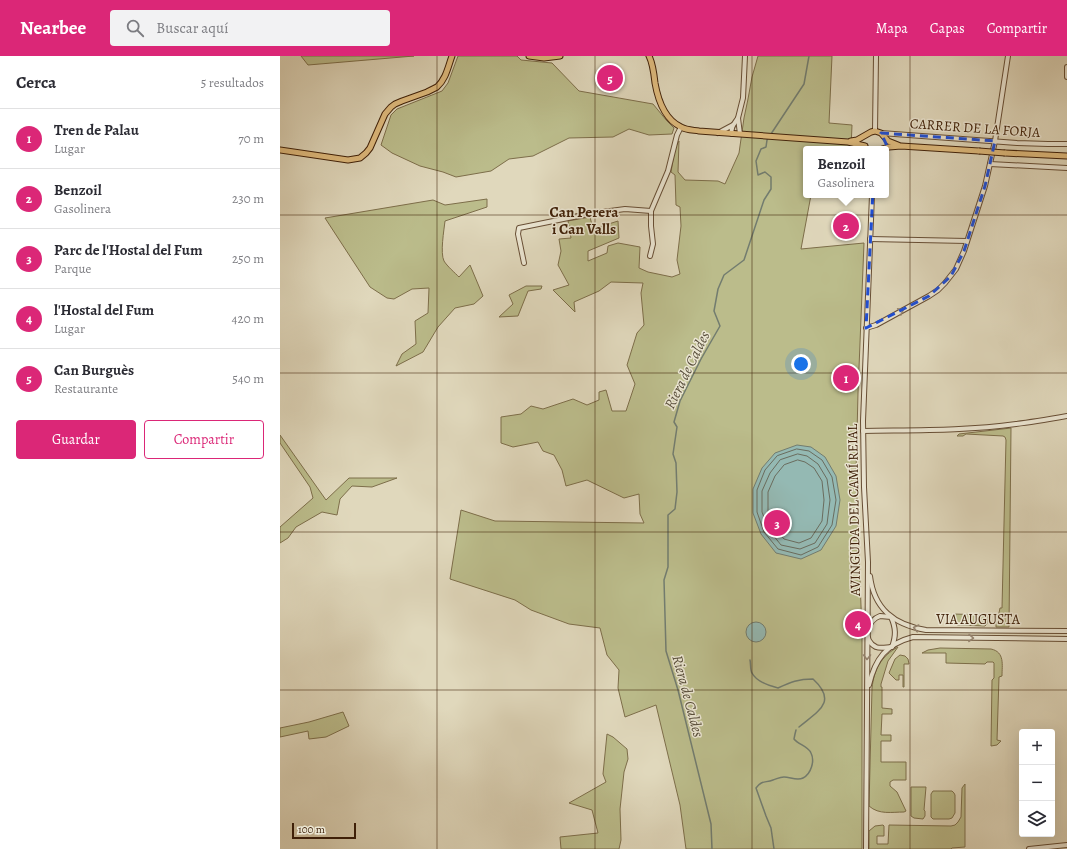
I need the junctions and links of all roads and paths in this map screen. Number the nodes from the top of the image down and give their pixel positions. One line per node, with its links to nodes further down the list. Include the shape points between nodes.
1 (452, 56): 27 (main road, via 445,76 437,87 395,104 387,111 370,148 360,158 348,160)
2 (530, 56): 3 (main road)
3 (560, 56)
4 (649, 56): 12 (main road, via 660,104 670,119)
5 (744, 56): 10 (street, via 743,98)
6 (876, 56): 13 (street)
7 (1008, 56): 19 (street)
8 (1067, 67): 9 (street)
9 (1067, 77)
10 (738, 118): 11 (street); 16 (street)
11 (733, 125): 14 (street); 15 (street)
12 (680, 127): 14 (main road); 32 (street, via 668,171)
13 (875, 131): 17 (main road); 18 (main road)
14 (718, 132): 15 (main road)
15 (732, 134): 16 (main road)
16 (740, 134): 20 (main road)
17 (867, 135): 20 (main road); 23 (main road, via 864,142)
18 (882, 135): 19 (street, CARRER DE LA FORJA); 24 (main road); 25 (main road)
19 (995, 141): 21 (street, CARRER DE LA FORJA); 29 (street)
20 (848, 142): 22 (main road)
21 (1067, 144)
22 (861, 146)
23 (866, 146)
24 (884, 146)
25 (901, 146): 26 (main road); 28 (main road, bridge, via 1046,156)
26 (889, 147)
27 (280, 150)
28 (1067, 155)
29 (990, 164): 30 (street); 34 (street)
30 (1067, 168)
31 (872, 198): 33 (street, AVINGUDA DEL CAMÍ REIAL)
32 (651, 211): 35 (street, via 653,244); 36 (street, via 626,209 519,228)
33 (870, 239): 34 (street); 37 (street, AVINGUDA DEL CAMÍ REIAL)
34 (967, 240): 37 (street, one-way to 34, via 881,323 938,290 956,269)
35 (650, 256)
36 (524, 264)
37 (866, 328): 39 (street, AVINGUDA DEL CAMÍ REIAL)
38 (1067, 416): 39 (street, via 971,428)
39 (863, 431): 40 (street, AVINGUDA DEL CAMÍ REIAL)
40 (868, 562): 41 (street, VIA AUGUSTA, via 875,597); 43 (street, AVINGUDA DEL CAMÍ REIAL)
41 (891, 617): 42 (street, VIA AUGUSTA, one-way to 41, via 926,630 903,624); 43 (street, via 876,617); 45 (street, VIA AUGUSTA, via 895,630)
42 (1067, 631)
43 (867, 633): 45 (street, via 876,647); 46 (street, AVINGUDA DEL CAMÍ REIAL, one-way to 46)
44 (1067, 639): 45 (street, VIA AUGUSTA, one-way to 44, via 913,637)
45 (892, 647): 46 (street, VIA AUGUSTA, via 883,653 875,664)
46 (867, 694): 48 (street, AVINGUDA DEL CAMÍ REIAL)
47 (1067, 845): 49 (street)
48 (866, 849)
49 (1029, 849)

